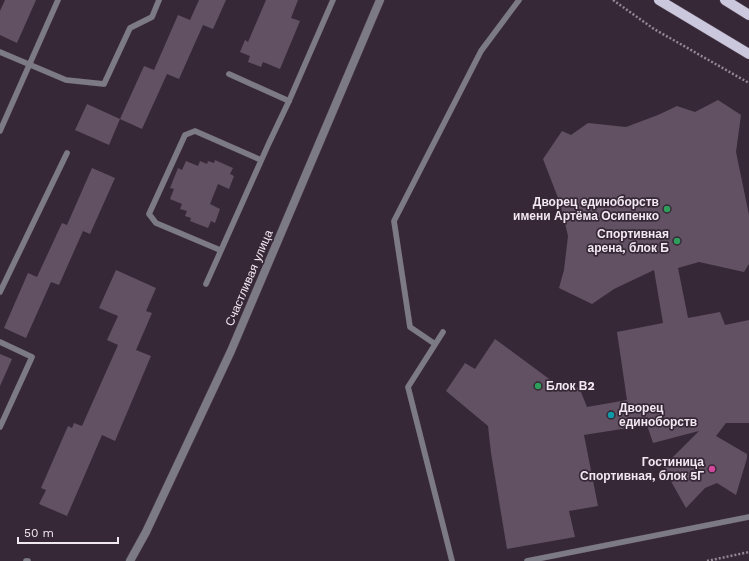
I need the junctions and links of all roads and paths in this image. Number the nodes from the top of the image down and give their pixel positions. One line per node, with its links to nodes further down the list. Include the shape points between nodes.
1 (58, 0): 12 (lane)
2 (159, 0): 12 (lane, via 152,17 130,28 104,84 66,80)
3 (333, 0): 15 (lane)
4 (380, 0): 29 (street, Счастливая улица, via 231,352)
5 (519, 0): 24 (lane, via 481,51 394,222 410,327)
6 (613, 0): 14 (path, via 654,28)
7 (660, 0): 11 (main road)
8 (725, 0): 9 (main road)
9 (749, 15)
10 (0, 52): 12 (lane)
11 (749, 54)
12 (30, 64): 16 (lane)
13 (229, 74): 15 (lane)
14 (749, 83)
15 (289, 101): 18 (lane)
16 (0, 131)
17 (67, 153): 21 (lane)
18 (261, 160): 19 (lane); 19 (lane, via 195,131 185,135 178,149 149,214 156,223)
19 (220, 250): 20 (lane)
20 (206, 284)
21 (0, 292)
22 (443, 332): 24 (lane)
23 (0, 342): 25 (lane, via 32,357)
24 (436, 344): 30 (lane, via 408,387)
25 (0, 427)
26 (749, 517): 31 (lane)
27 (749, 552): 28 (path)
28 (714, 560): 32 (path)
29 (130, 561)
30 (452, 561)
31 (527, 561)
32 (707, 561)

